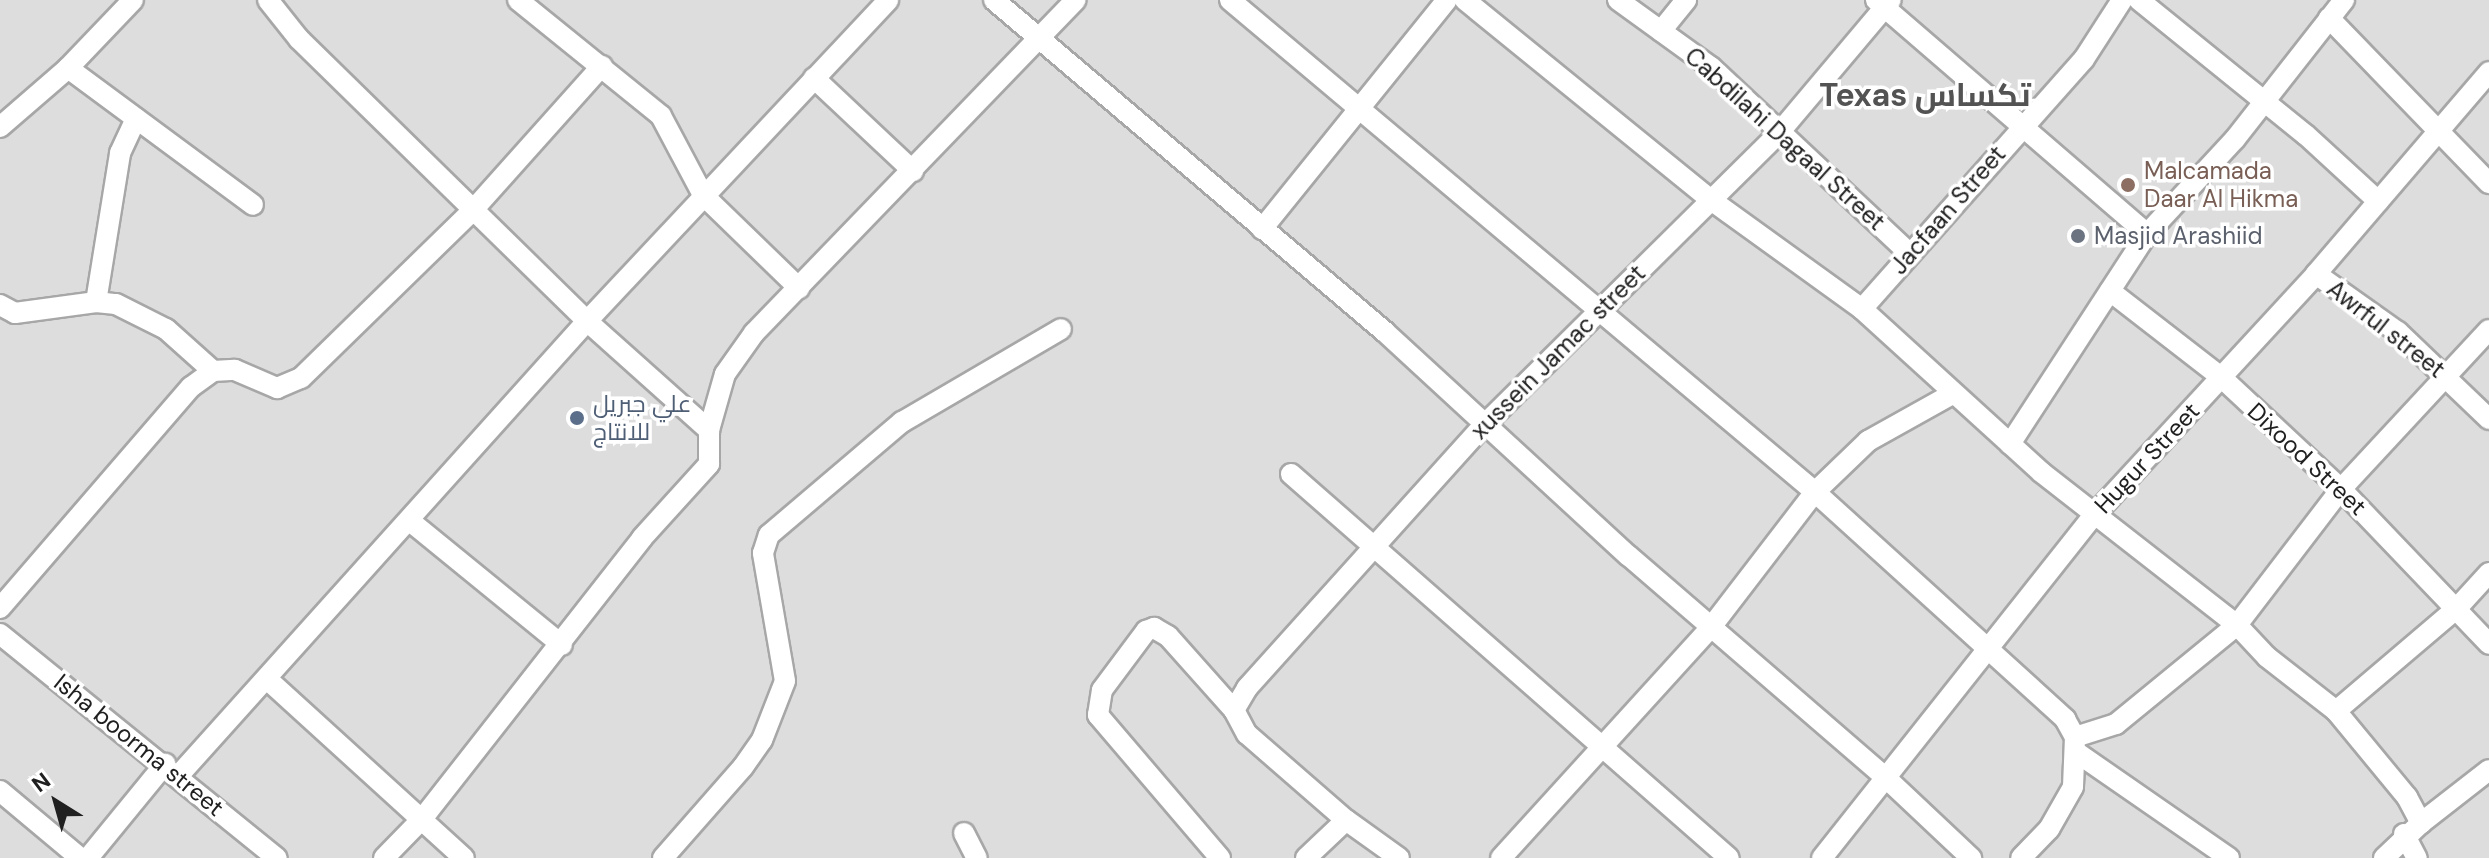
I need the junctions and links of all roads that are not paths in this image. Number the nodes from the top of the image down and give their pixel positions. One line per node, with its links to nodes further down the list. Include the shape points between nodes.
1 (133, 0): 20 (street)
2 (268, 0): 36 (street, via 299,39)
3 (518, 0): 19 (street)
4 (888, 0): 22 (street)
5 (994, 0): 18 (street)
6 (1076, 0): 18 (street)
7 (1230, 0): 24 (street)
8 (1447, 0): 24 (street)
9 (1465, 0): 33 (street)
10 (1618, 0): 17 (street, Cabdilahi Dagaal Street)
11 (1686, 0): 17 (street)
12 (2122, 0): 26 (street, Jacfaan Street, via 2084,59)
13 (2139, 0): 23 (street)
14 (2344, 0): 16 (street)
15 (1884, 2): 26 (street); 29 (street, xussein Jamac street)
16 (2329, 18): 23 (street); 28 (street)
17 (1661, 31): 29 (street, Cabdilahi Dagaal Street, via 1711,67)
18 (1039, 40): 30 (street); 37 (street)
19 (602, 66): 32 (street, via 673,131); 36 (street)
20 (68, 68): 25 (street); 27 (street)
21 (2489, 72): 28 (street, Hugur Street)
22 (814, 78): 30 (street); 32 (street)
23 (2265, 101): 34 (street); 38 (street)
24 (1358, 111): 37 (street); 45 (street)
25 (136, 119): 35 (street); 43 (street, via 120,153)
26 (2021, 126): 38 (street); 39 (street, Jacfaan Street)
27 (0, 127)
28 (2435, 132): 31 (street); 34 (street, Hugur Street)
29 (1778, 134): 33 (street, xussein Jamac street); 39 (street, Cabdilahi Dagaal Street)
30 (913, 171): 41 (street)
31 (2489, 183)
32 (703, 195): 41 (street); 47 (street)
33 (1711, 200): 45 (street, xussein Jamac street); 46 (street)
34 (2378, 201): 40 (street, Hugur Street)
35 (253, 205)
36 (474, 209): 47 (street); 50 (street, via 301,378 277,388 235,370)
37 (1262, 229): 55 (street)
38 (2147, 234): 42 (street)
39 (1910, 254): 46 (street, Jacfaan Street)
40 (2316, 274): 51 (street, Awrful street, via 2398,332); 52 (street, Hugur Street)
41 (799, 288): 56 (street, via 754,333 725,374)
42 (2110, 291): 52 (street, Dixood Street); 57 (street)
43 (96, 302): 44 (street, via 15,313); 50 (street, via 156,322)
44 (0, 305)
45 (1597, 309): 55 (street, xussein Jamac street); 60 (street)
46 (1862, 309): 53 (street)
47 (587, 321): 56 (street); 62 (street)
48 (1061, 329): 91 (street, via 902,422 769,535 763,553 785,681 762,740)
49 (2489, 330): 51 (street)
50 (213, 371): 66 (street, via 191,387)
51 (2448, 376): 54 (street, Awrful street); 59 (street)
52 (2222, 378): 59 (street, Dixood Street); 61 (street, Hugur Street)
53 (1954, 393): 57 (street); 60 (street, via 1868,441)
54 (2489, 419)
55 (1484, 425): 63 (street, xussein Jamac street); 68 (street)
56 (709, 430): 71 (street, via 709,464 642,538)
57 (2010, 444): 61 (street)
58 (1291, 474): 63 (street)
59 (2341, 489): 65 (street, Dixood Street); 67 (street)
60 (1815, 492): 68 (street); 72 (street)
61 (2094, 515): 67 (street); 72 (street, Hugur Street)
62 (410, 521): 71 (street); 73 (street)
63 (1374, 550): 74 (street, xussein Jamac street, via 1247,688); 77 (street)
64 (2489, 573): 65 (street)
65 (2458, 607): 70 (street, Dixood Street); 75 (street)
66 (0, 608)
67 (2237, 625): 75 (street, via 2267,657); 76 (street, via 2116,724)
68 (1712, 626): 77 (street); 80 (street)
69 (0, 634): 78 (street, Isha boorma street)
70 (2489, 644)
71 (562, 645): 82 (street)
72 (1989, 645): 76 (street, via 2065,719); 80 (street, Hugur Street)
73 (267, 679): 78 (street); 82 (street)
74 (1234, 710): 83 (street, via 1247,734); 93 (street, via 1168,636 1154,628 1146,631 1097,701 1103,724)
75 (2336, 711): 84 (street, via 2407,797)
76 (2076, 744): 100 (street, via 2073,787 2049,829); 101 (street)
77 (1603, 749): 96 (street); 97 (street)
78 (172, 769): 87 (street); 88 (street, Isha boorma street)
79 (2489, 770): 84 (street)
80 (1884, 776): 98 (street, Hugur Street); 99 (street)
81 (0, 791): 86 (street)
82 (422, 819): 89 (street); 90 (street)
83 (1346, 820): 94 (street); 95 (street)
84 (2412, 829): 102 (street); 103 (street)
85 (964, 833): 92 (street)
86 (80, 858)
87 (88, 858)
88 (277, 858)
89 (384, 858)
90 (464, 858)
91 (663, 858)
92 (977, 858)
93 (1220, 858)
94 (1306, 858)
95 (1399, 858)
96 (1501, 858)
97 (1729, 858)
98 (1822, 858)
99 (1971, 858)
100 (2021, 858)
101 (2229, 858)
102 (2384, 858)
103 (2417, 858)

